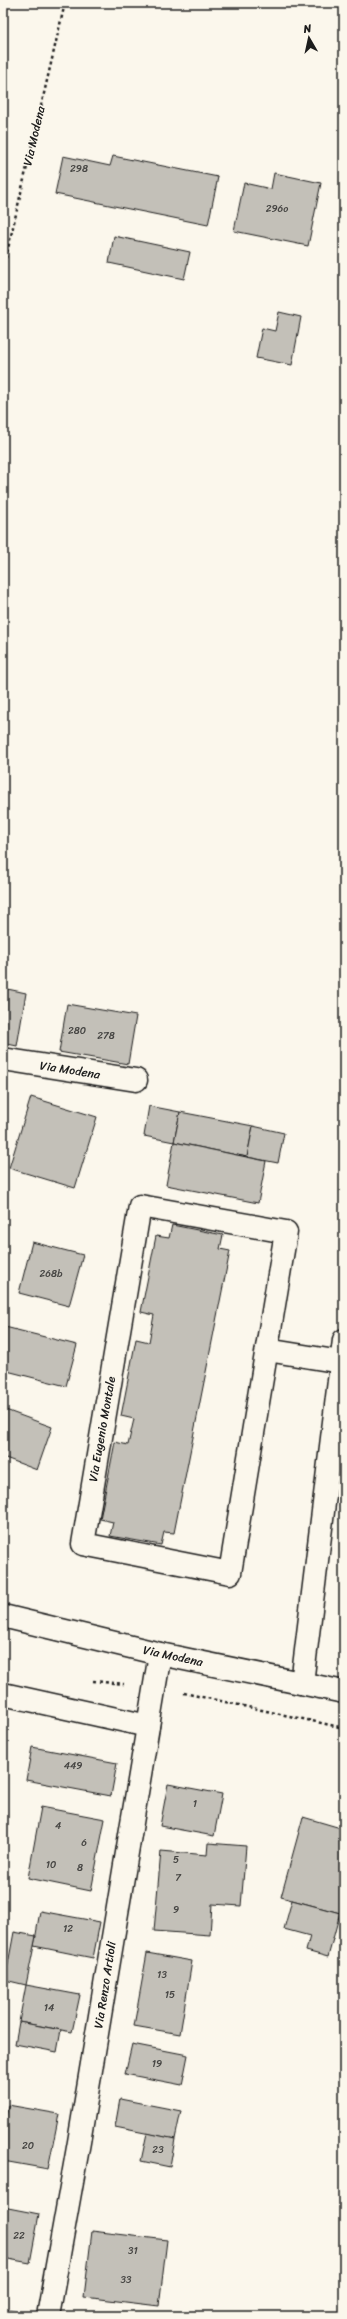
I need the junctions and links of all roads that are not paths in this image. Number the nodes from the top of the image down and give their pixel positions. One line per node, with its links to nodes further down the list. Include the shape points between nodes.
1 (3, 1059): 2 (street, Via Modena)
2 (136, 1080)
3 (344, 1340): 5 (street)
4 (267, 1350): 4 (street, Via Eugenio Montale, via 286,1232 140,1206 83,1544 230,1573); 5 (street)
5 (341, 1362): 8 (street)
6 (3, 1616): 7 (street, Via Modena)
7 (160, 1654): 8 (street, Via Modena); 11 (street, Via Renzo Artioli)
8 (302, 1684): 9 (street, Via Modena)
9 (344, 1692)
10 (3, 1694): 11 (street)
11 (148, 1726): 12 (street, Via Renzo Artioli)
12 (48, 2316)

